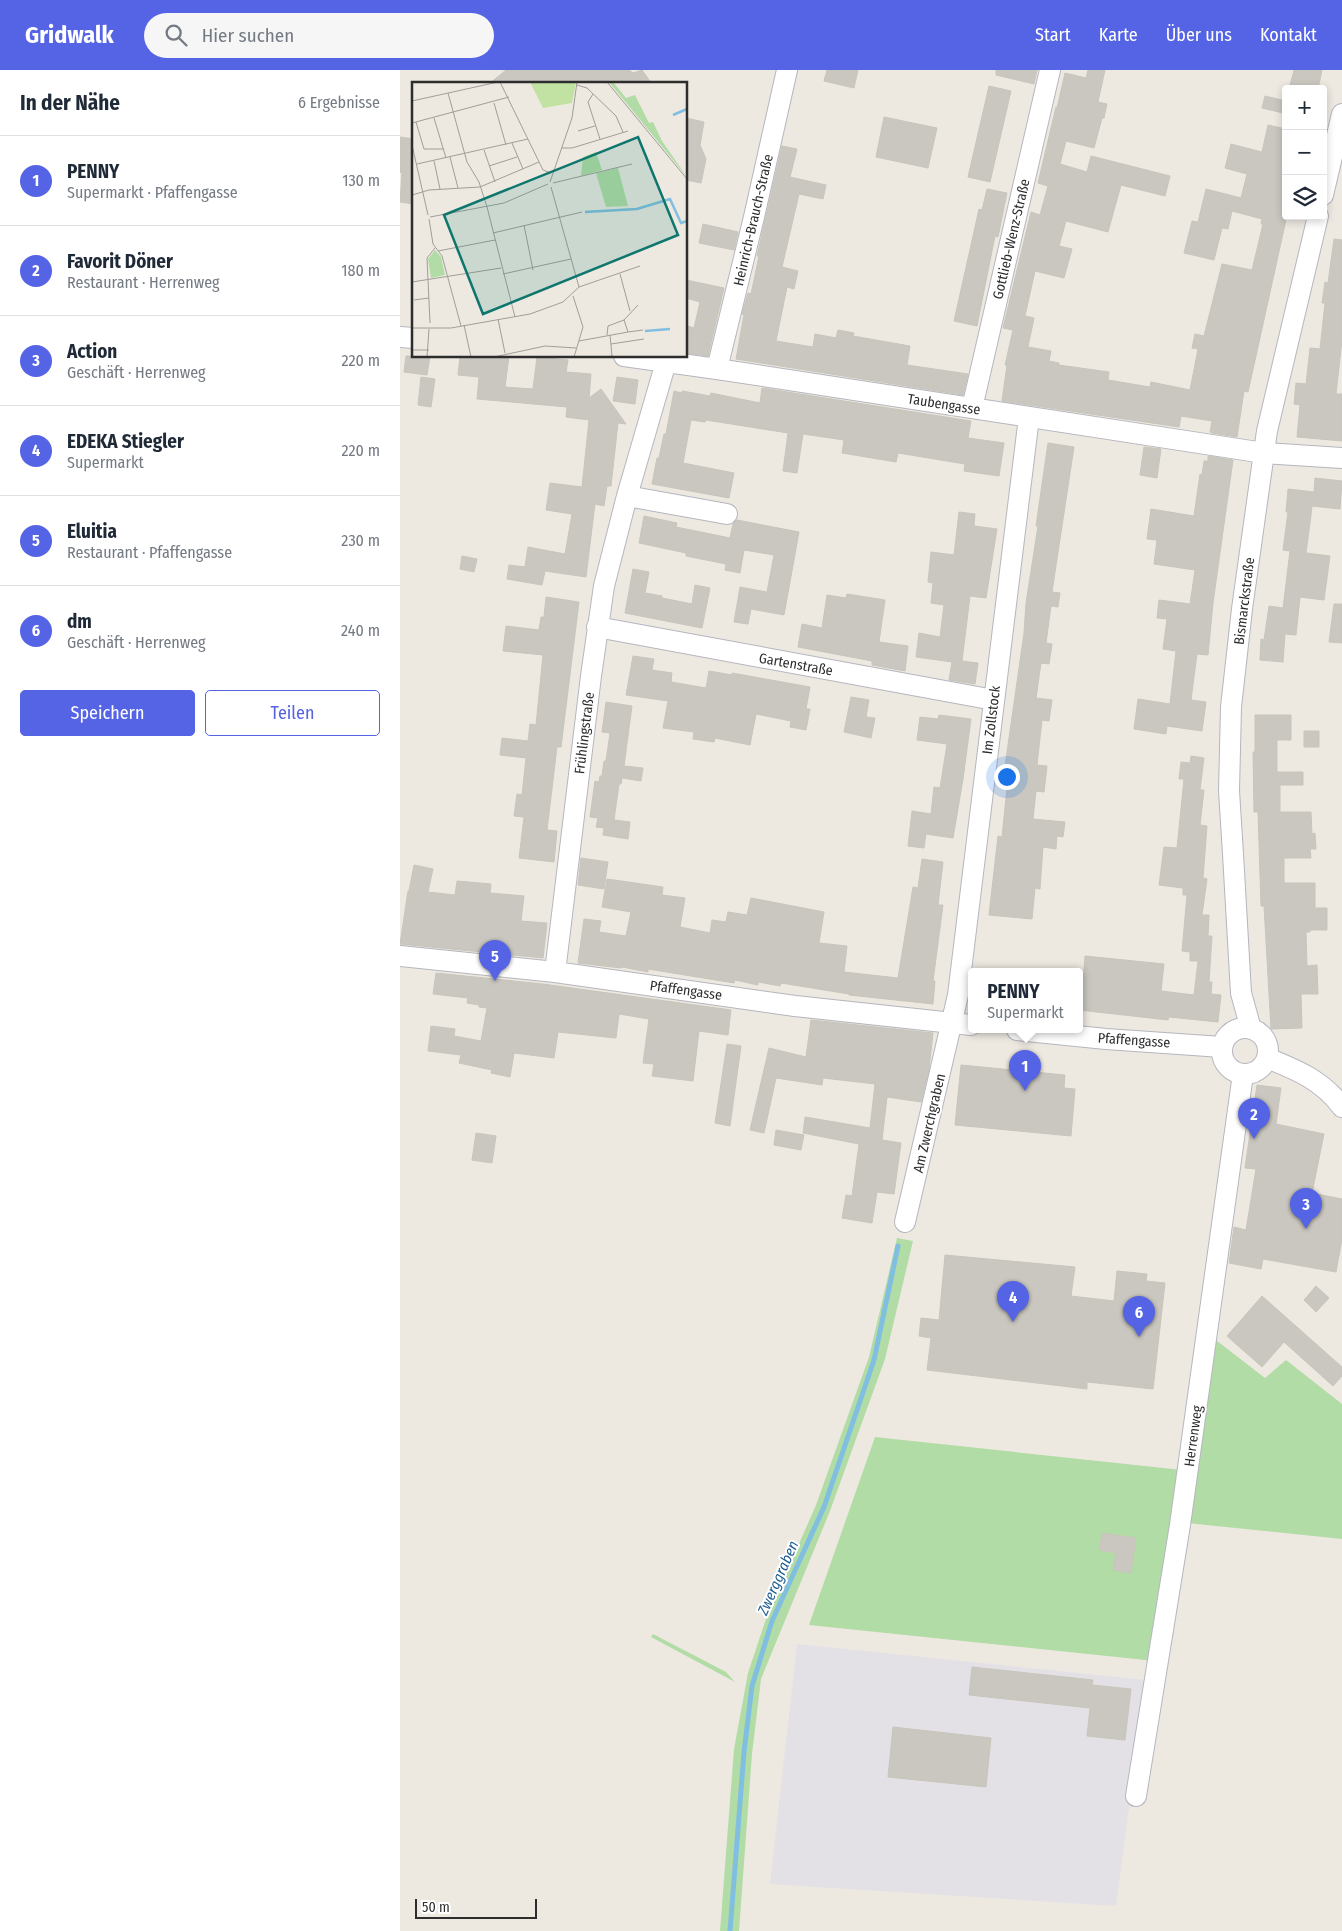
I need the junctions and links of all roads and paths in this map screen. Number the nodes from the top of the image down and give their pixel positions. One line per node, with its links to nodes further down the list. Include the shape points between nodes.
1 (787, 70): 8 (street, Heinrich-Brauch-Straße)
2 (1050, 70): 9 (street, Gottlieb-Wenz-Straße)
3 (1342, 114): 4 (street)
4 (1327, 178)
5 (1317, 220): 11 (street, Bismarckstraße)
6 (638, 358): 7 (street, Taubengasse)
7 (666, 362): 8 (street, Taubengasse); 13 (street, Frühlingstraße)
8 (717, 369): 9 (street, Taubengasse)
9 (972, 408): 10 (street, Taubengasse)
10 (1029, 417): 11 (street, Taubengasse); 16 (street, Im Zollstock)
11 (1264, 453): 12 (street, Taubengasse); 20 (street, Bismarckstraße, via 1231,707 1229,791)
12 (1342, 458)
13 (627, 496): 14 (street); 15 (street, Frühlingstraße)
14 (727, 514)
15 (597, 627): 16 (street, Gartenstraße); 18 (street, Frühlingstraße)
16 (994, 700): 19 (street, Im Zollstock, via 962,968)
17 (400, 956): 18 (street, Pfaffengasse)
18 (555, 972): 19 (street, Pfaffengasse, via 796,1006)
19 (962, 1024): 26 (street, Am Zwerchgraben)
20 (1243, 1030): 22 (street, via 1226,1037); 23 (street, via 1262,1035 1268,1049)
21 (1050, 1033): 22 (street, Pfaffengasse)
22 (1222, 1046): 24 (street, via 1228,1068)
23 (1267, 1058): 24 (street, via 1258,1071); 25 (street, via 1290,1066)
24 (1243, 1074): 27 (street, Herrenweg, via 1180,1525)
25 (1339, 1097)
26 (905, 1222)
27 (1136, 1796)

